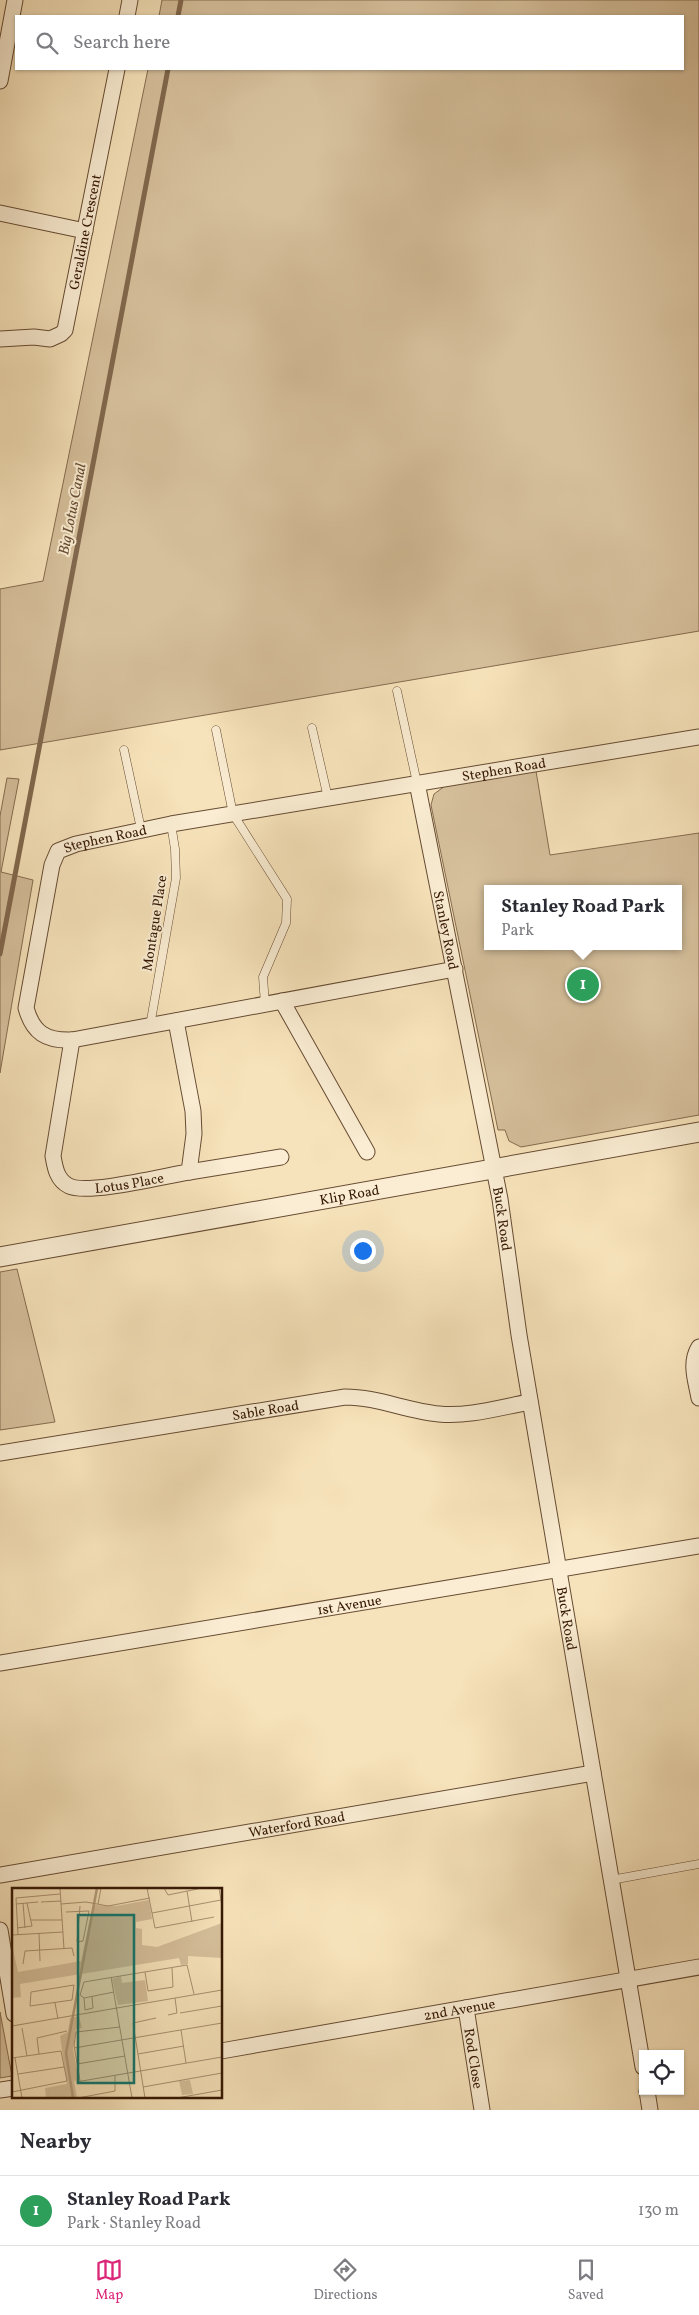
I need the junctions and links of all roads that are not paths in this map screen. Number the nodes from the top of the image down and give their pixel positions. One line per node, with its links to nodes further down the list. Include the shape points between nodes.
1 (15, 0): 5 (street)
2 (130, 0): 3 (street)
3 (127, 15)
4 (116, 70): 7 (street, Geraldine Crescent)
5 (0, 80)
6 (0, 213): 7 (street)
7 (85, 231): 8 (street, Geraldine Crescent, via 65,330 50,339)
8 (0, 339)
9 (397, 692): 14 (lane, Stanley Road)
10 (312, 728): 15 (lane)
11 (216, 730): 16 (lane)
12 (699, 738): 14 (street, Stephen Road)
13 (124, 750): 18 (lane)
14 (417, 783): 15 (street, Stephen Road); 19 (street, Stanley Road)
15 (328, 798): 16 (street, Stephen Road)
16 (233, 814): 17 (street, Stephen Road); 21 (lane, via 287,899 286,923 264,977)
17 (171, 824): 18 (street, Stephen Road); 23 (lane, Montague Place, via 176,878)
18 (141, 830): 24 (street, Stephen Road, via 76,844 58,852 52,865 26,1008 30,1023 43,1036)
19 (454, 969): 20 (street, Stephen Road); 28 (street, Stanley Road)
20 (282, 1001): 21 (street, Stephen Road); 26 (street)
21 (265, 1004): 22 (street, Stephen Road)
22 (176, 1020): 23 (street, Stephen Road); 29 (street, via 193,1111 194,1134)
23 (150, 1026): 24 (street, Stephen Road)
24 (72, 1040): 29 (street, Lotus Place, via 53,1156 60,1180 86,1190)
25 (699, 1132): 28 (street, Klip Road)
26 (367, 1152)
27 (280, 1156): 29 (street)
28 (494, 1169): 30 (street, Klip Road); 33 (street, Buck Road)
29 (189, 1172)
30 (0, 1257)
31 (699, 1347): 32 (street, via 694,1367)
32 (699, 1398)
33 (530, 1402): 34 (street, Sable Road, via 460,1414 440,1414 366,1398 345,1397); 36 (street, Buck Road)
34 (0, 1453)
35 (699, 1546): 36 (street, 1st Avenue)
36 (558, 1570): 37 (street, 1st Avenue); 38 (street, Buck Road)
37 (0, 1663)
38 (593, 1773): 40 (street, Waterford Road); 41 (street, Buck Road)
39 (699, 1864): 41 (lane)
40 (0, 1875)
41 (611, 1880): 44 (street, Buck Road)
42 (0, 1930): 45 (street)
43 (699, 1967): 44 (street, 2nd Avenue)
44 (628, 1979): 46 (street, 2nd Avenue); 47 (street, Buck Road)
45 (12, 2002)
46 (466, 2008): 48 (street, 2nd Avenue); 50 (street, Rod Close)
47 (640, 2050)
48 (222, 2051)
49 (648, 2095): 51 (street)
50 (482, 2110)
51 (650, 2110)

